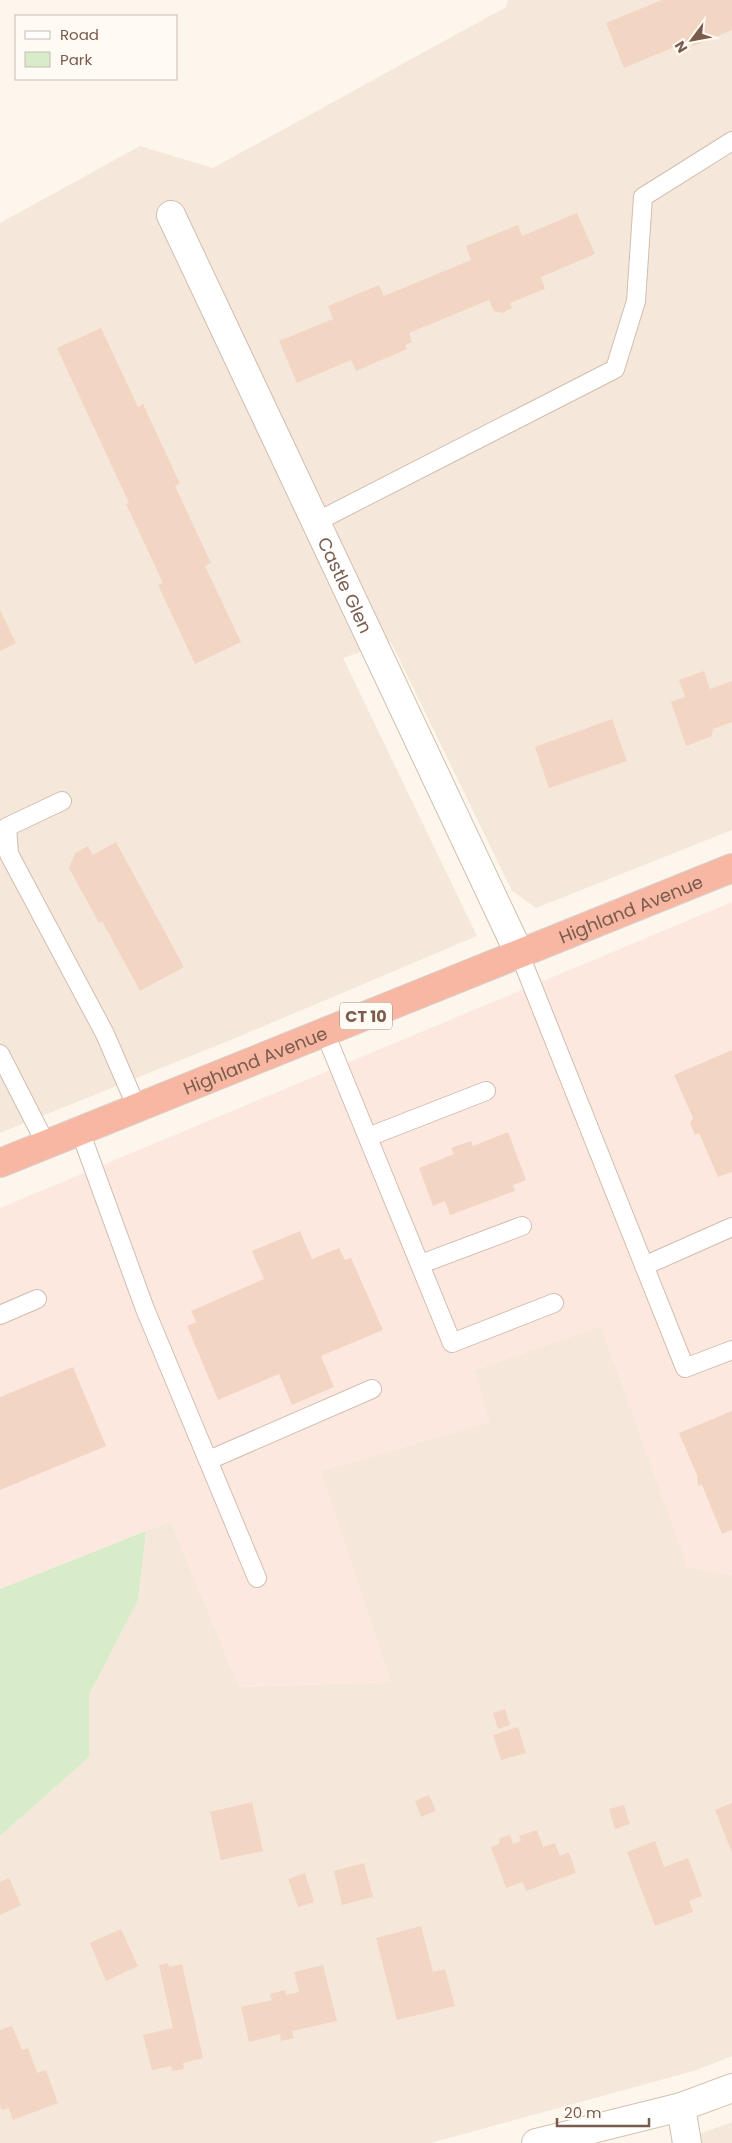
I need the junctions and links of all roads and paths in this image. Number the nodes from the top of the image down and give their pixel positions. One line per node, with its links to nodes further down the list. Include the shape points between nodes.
1 (732, 141): 3 (lane, via 643,197 636,301 615,370)
2 (171, 215): 3 (street, Castle Glen)
3 (316, 522): 6 (street, Castle Glen)
4 (62, 801): 10 (lane, via 7,828 9,854 105,1034)
5 (732, 868): 6 (highway, Highland Avenue / CT 10)
6 (520, 955): 7 (highway, Highland Avenue / CT 10); 18 (lane)
7 (325, 1033): 10 (highway, Highland Avenue / CT 10); 12 (lane)
8 (0, 1054): 13 (lane)
9 (486, 1091): 12 (lane)
10 (137, 1108): 11 (highway, Highland Avenue / CT 10)
11 (80, 1131): 13 (highway, Highland Avenue / CT 10); 24 (lane, via 145,1309)
12 (368, 1137): 17 (lane)
13 (46, 1144): 14 (highway, Highland Avenue / CT 10)
14 (0, 1163)
15 (522, 1226): 17 (lane)
16 (732, 1227): 18 (lane)
17 (421, 1264): 20 (lane, via 452,1343)
18 (644, 1266): 22 (lane, via 685,1368)
19 (37, 1299): 21 (lane)
20 (554, 1302)
21 (0, 1315)
22 (732, 1350)
23 (372, 1389): 24 (lane)
24 (209, 1460): 25 (lane)
25 (257, 1578)
26 (732, 2088): 27 (street)
27 (681, 2107): 28 (street); 29 (street)
28 (536, 2143)
29 (687, 2143)

